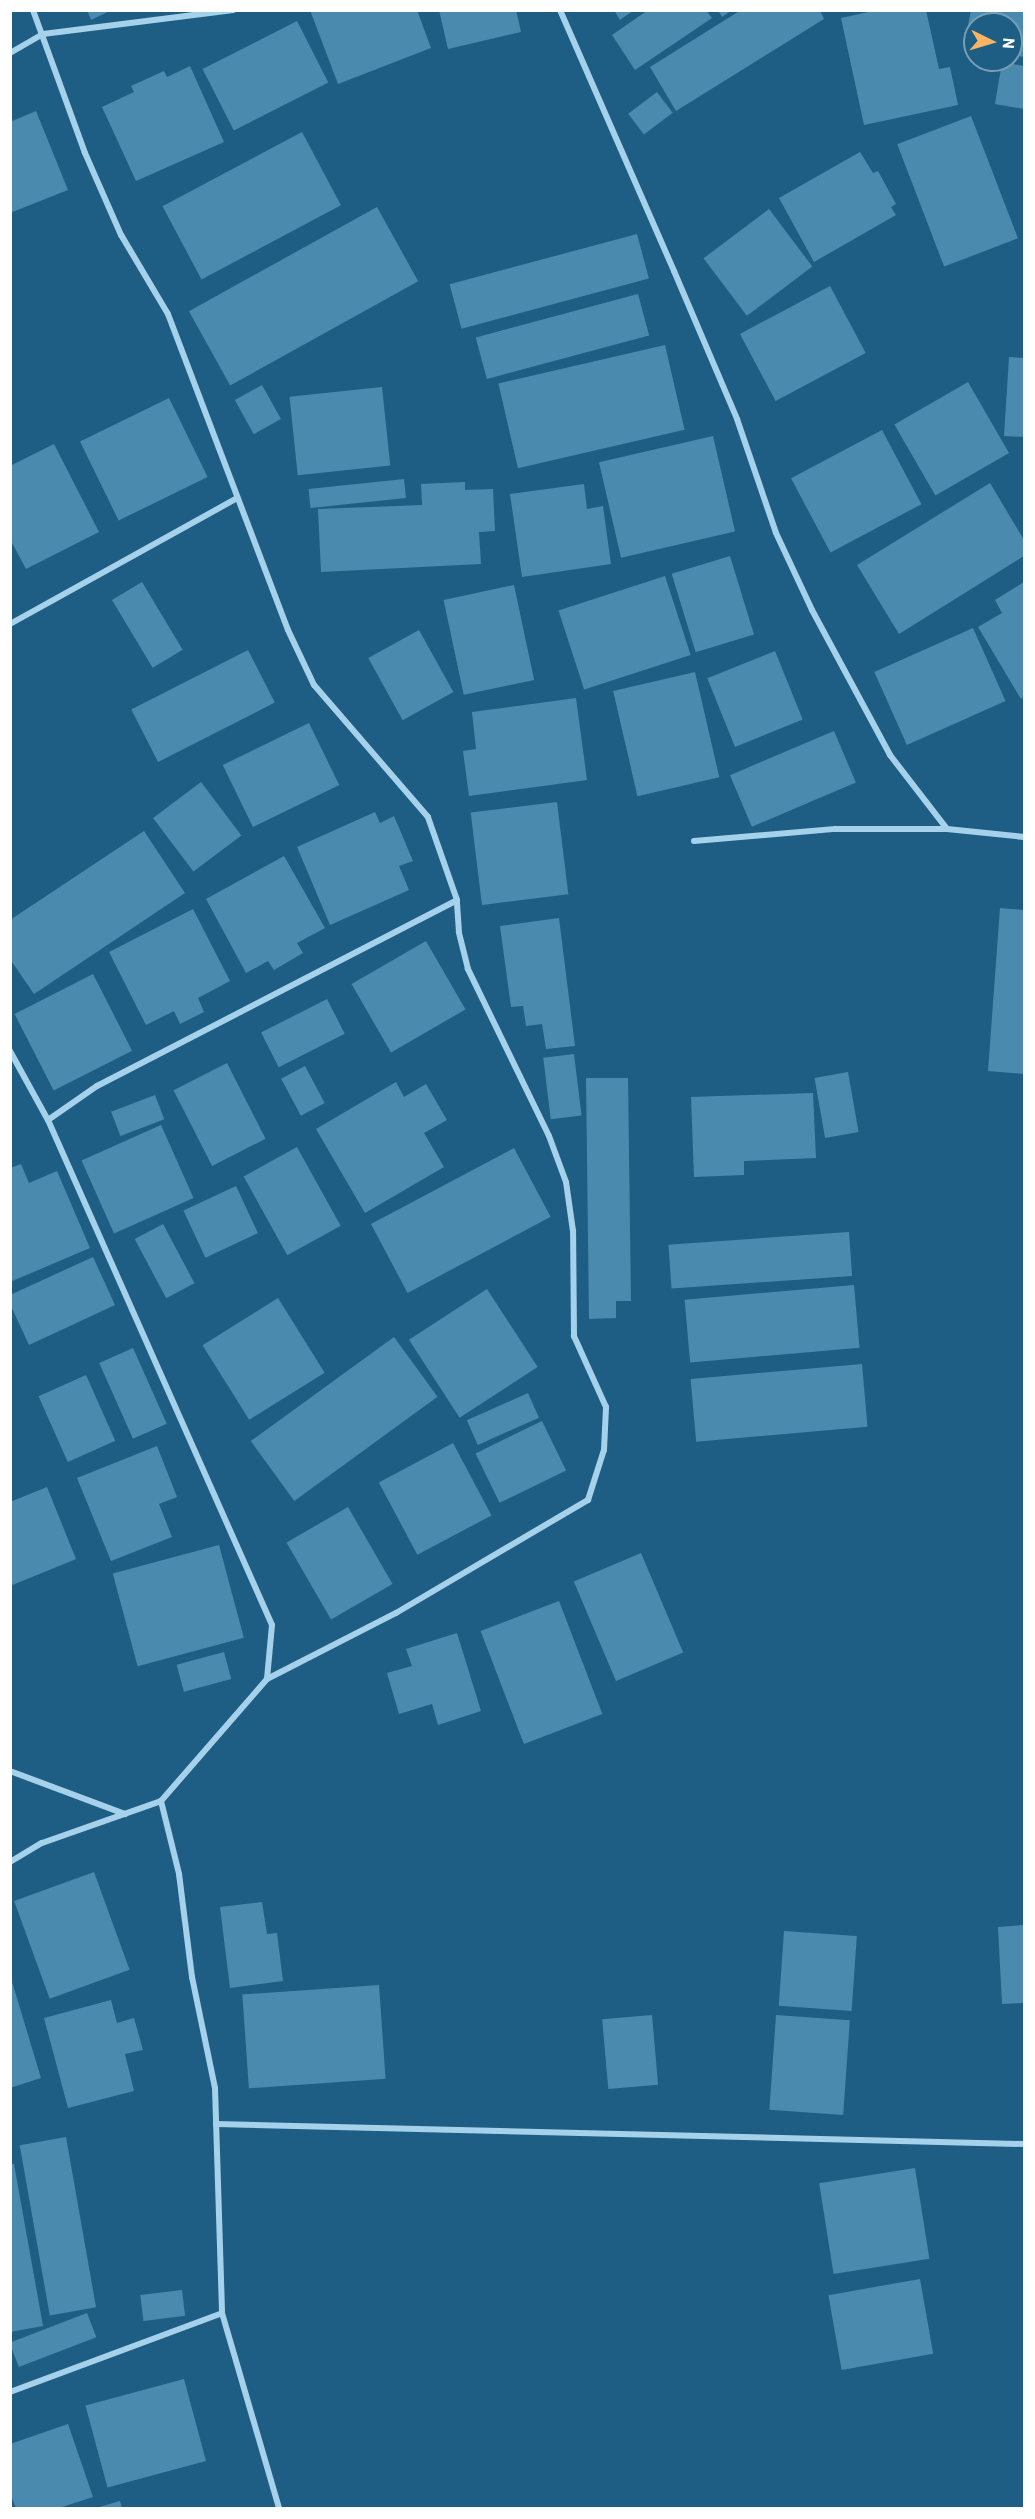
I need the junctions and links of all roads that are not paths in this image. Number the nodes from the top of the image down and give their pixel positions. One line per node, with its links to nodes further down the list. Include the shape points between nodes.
1 (33, 10): 4 (street)
2 (233, 10): 4 (street)
3 (560, 10): 8 (street, via 679,282 736,419 776,533 812,610 890,755)
4 (43, 34): 5 (street); 6 (street, via 85,153 117,224 168,314)
5 (10, 53)
6 (237, 498): 7 (street); 11 (street, via 288,630 314,685 428,817)
7 (10, 624)
8 (947, 829): 9 (street); 10 (street, via 835,829)
9 (1024, 837)
10 (694, 841)
11 (457, 900): 13 (street, via 97,1086); 14 (street, via 459,932 468,969 549,1136 566,1182 573,1232 574,1336 606,1407 604,1450 588,1500 396,1613)
12 (10, 1051): 13 (street)
13 (48, 1120): 14 (street, via 272,1625)
14 (267, 1679): 16 (street)
15 (10, 1771): 17 (street)
16 (160, 1801): 17 (street); 19 (street, via 179,1874 192,1977 215,2088)
17 (126, 1814): 18 (street, via 42,1843)
18 (10, 1862)
19 (216, 2124): 20 (street); 21 (street)
20 (1024, 2144)
21 (222, 2313): 22 (street); 23 (street)
22 (10, 2392)
23 (279, 2508)

